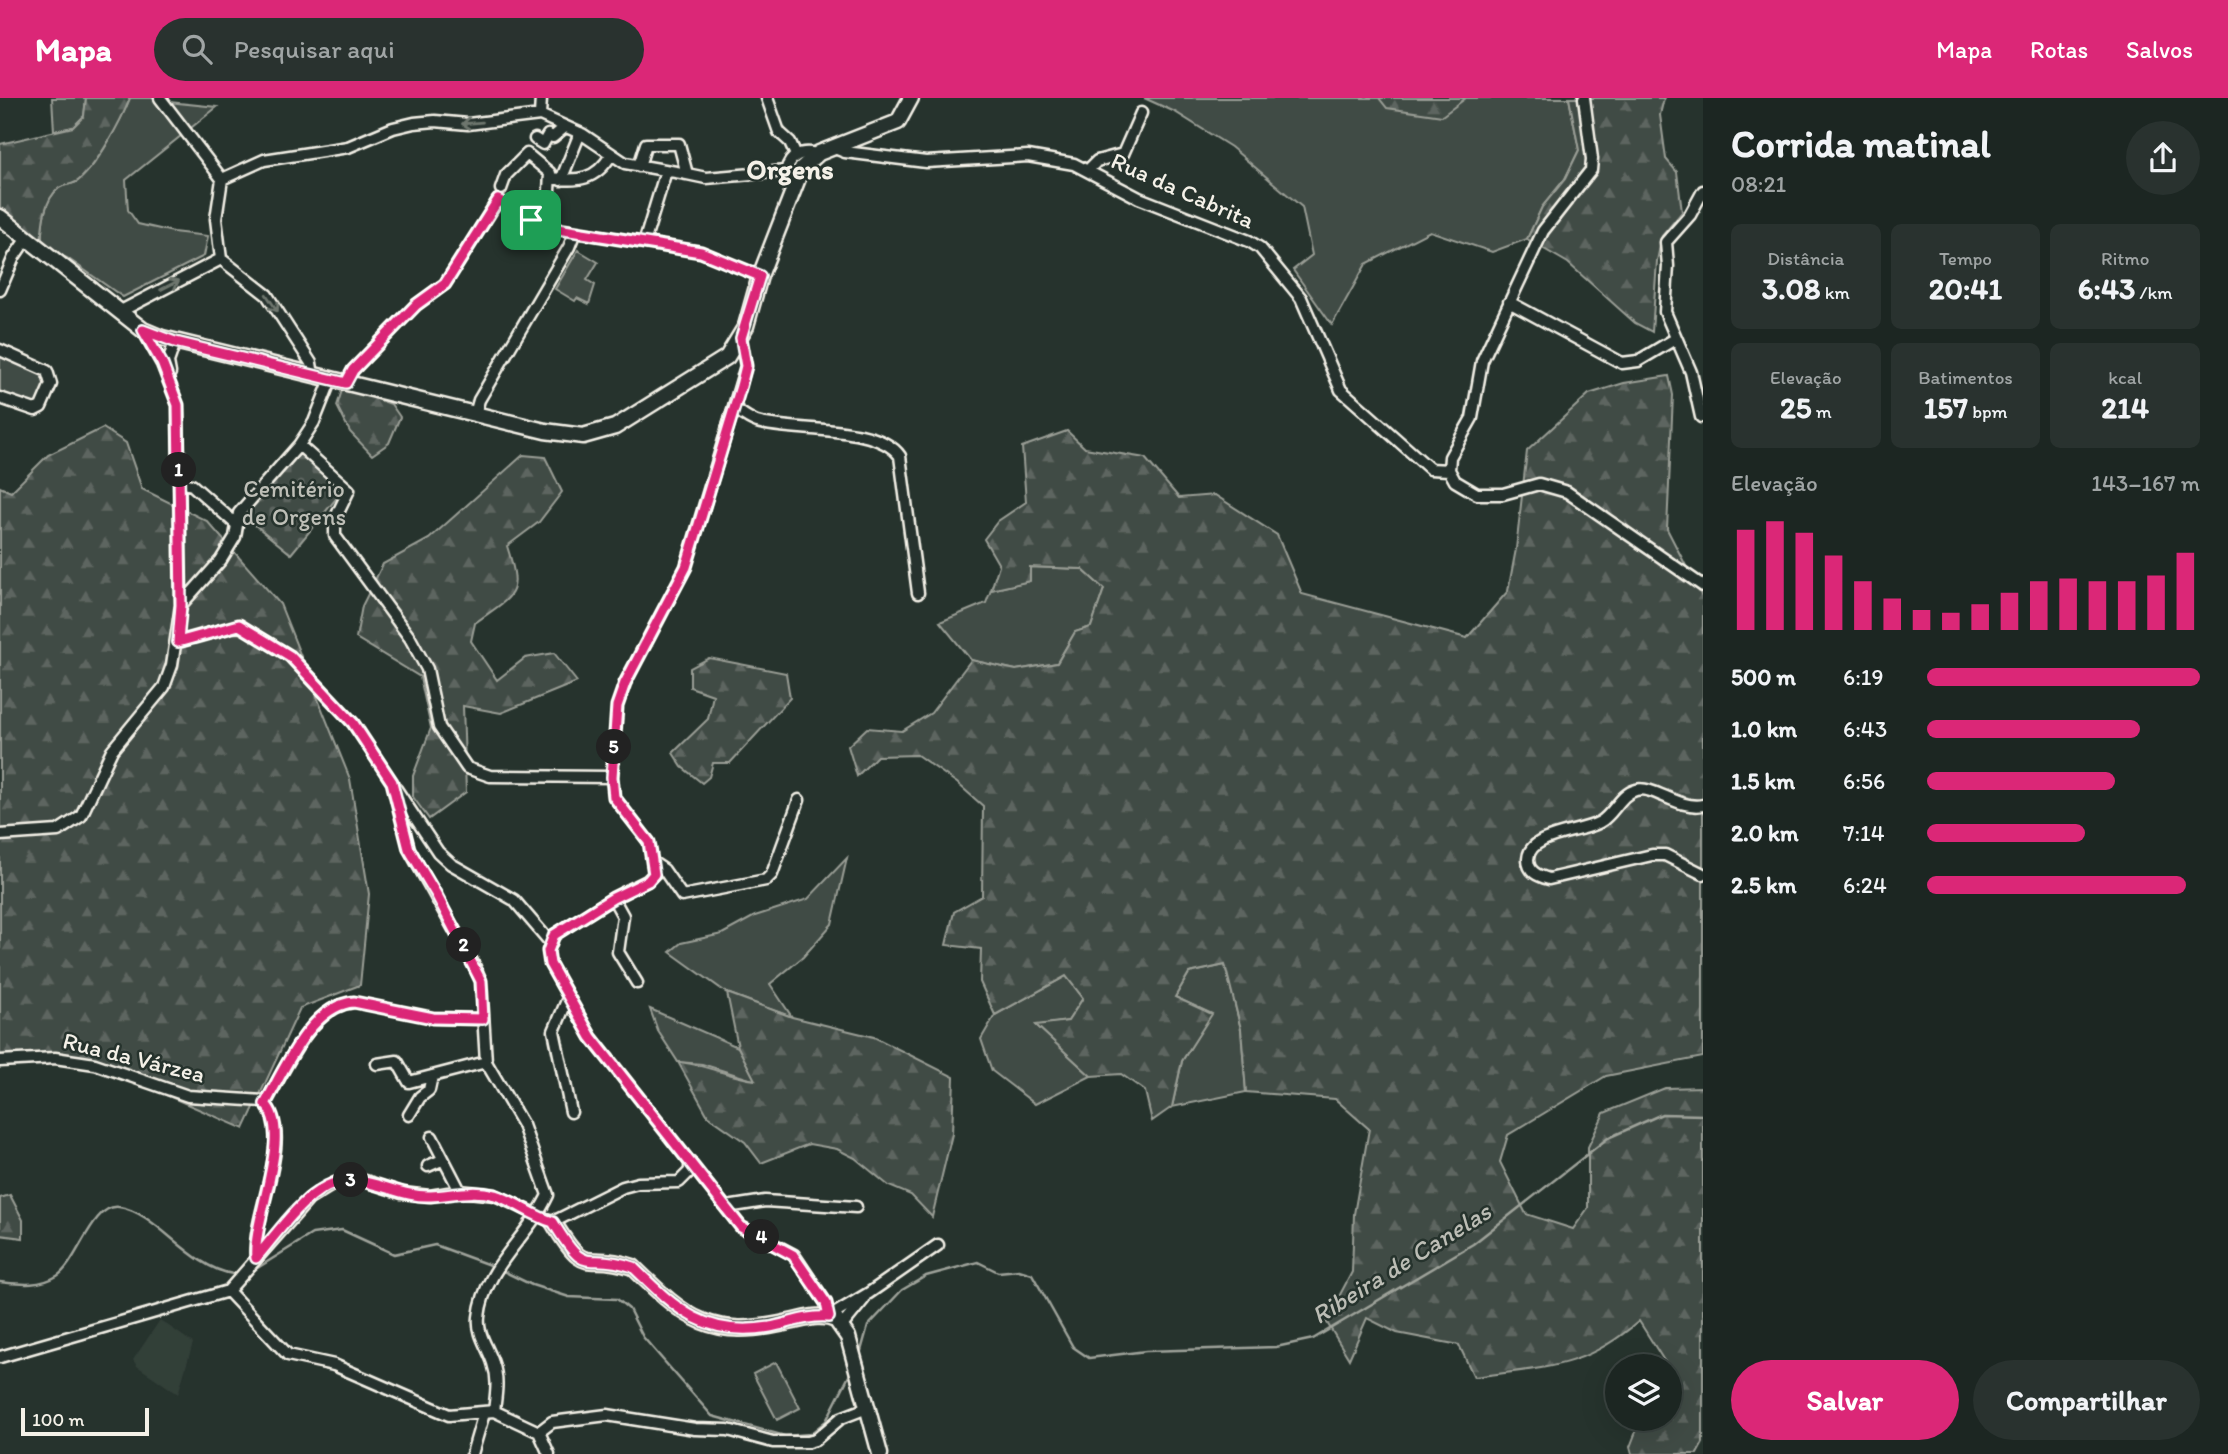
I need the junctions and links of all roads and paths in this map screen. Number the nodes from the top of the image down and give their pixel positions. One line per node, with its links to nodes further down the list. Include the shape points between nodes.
1 (160, 98): 20 (street)
2 (541, 98): 7 (street)
3 (767, 98): 12 (street, via 779,132)
4 (911, 98): 10 (street, via 898,122)
5 (1584, 98): 33 (street, via 1591,170 1543,231)
6 (1141, 113): 16 (street, via 1123,155 1097,161)
7 (540, 115): 8 (street); 20 (street, one-way to 20, via 468,124 414,123 348,147 264,160)
8 (565, 127): 9 (street); 14 (street, via 539,141)
9 (580, 133): 11 (street); 21 (street)
10 (832, 147): 13 (street); 16 (street, Rua da Cabrita, via 926,162 1028,156)
11 (611, 155): 15 (street); 21 (street, via 599,172 570,182)
12 (796, 155): 13 (street); 18 (street)
13 (816, 155): 23 (street, via 802,168)
14 (535, 161): 21 (street); 22 (street, via 527,154 512,167)
15 (639, 166): 17 (street); 19 (street, via 646,144 679,144)
16 (1087, 170): 51 (street, Rua da Cabrita, via 1126,192 1260,248 1301,298 1340,390 1430,469)
17 (666, 171): 19 (street); 29 (street)
18 (786, 171): 19 (street, via 706,178); 23 (street)
19 (687, 174)
20 (222, 179): 30 (street, via 216,219)
21 (556, 179): 26 (street)
22 (502, 189)
23 (794, 189): 31 (street)
24 (1703, 191): 37 (street, via 1690,215 1666,242 1665,312)
25 (0, 217): 28 (street)
26 (547, 227): 27 (street); 43 (street, via 498,200 445,284 416,305)
27 (575, 232): 29 (street); 48 (street)
28 (27, 238): 32 (street); 34 (street)
29 (644, 243): 31 (street, via 701,252)
30 (221, 259): 34 (street, one-way to 30); 42 (street, one-way to 42, via 267,295 312,363)
31 (760, 276): 36 (street)
32 (0, 290)
33 (1509, 302): 37 (street, via 1622,363 1631,364); 51 (street, via 1482,361 1472,418 1450,457)
34 (119, 312): 35 (street)
35 (143, 330): 38 (street); 41 (street)
36 (741, 338): 40 (street); 45 (street, via 746,366)
37 (1675, 339): 49 (street, via 1691,372)
38 (168, 340): 41 (street); 42 (street); 44 (street)
39 (0, 350): 46 (street, via 47,372 51,384 41,407 35,410)
40 (727, 357): 45 (street, via 736,363); 48 (street, via 615,427 583,436)
41 (162, 363): 44 (street)
42 (313, 375): 43 (street)
43 (339, 381): 48 (street); 50 (street)
44 (171, 384): 52 (street, via 178,405)
45 (741, 386): 47 (street)
46 (0, 398)
47 (734, 408): 55 (street, via 758,422 875,438 895,448 900,456); 58 (street, via 686,567 618,703)
48 (475, 414)
49 (1701, 417)
50 (299, 445): 53 (street, via 239,513); 58 (street, via 349,490 335,519 335,536 410,638 427,668 439,727 467,768 490,776)
51 (1449, 470): 54 (street, via 1455,481 1477,494 1503,494 1539,484 1566,492)
52 (179, 482): 53 (street, via 192,485); 56 (street)
53 (237, 525): 56 (street, via 221,560)
54 (1703, 586)
55 (918, 593)
56 (181, 605): 57 (street)
57 (178, 642): 59 (street, via 239,625 290,656 353,723); 62 (street, via 164,687 112,750 81,816 58,831)
58 (612, 777): 63 (street, via 614,797 649,842)
59 (392, 782): 66 (street, via 438,852 514,900); 69 (street, via 409,849 481,981)
60 (799, 800): 63 (street, via 772,874 761,883 682,896)
61 (1703, 805): 64 (street, via 1675,803 1636,790 1604,820 1541,840 1528,857 1536,875 1549,879 1651,855 1665,855)
62 (0, 835)
63 (655, 863): 65 (street, via 648,881)
64 (1703, 874)
65 (613, 898): 66 (street); 67 (street, via 623,916 618,952)
66 (550, 942): 68 (street, via 550,964)
67 (637, 983)
68 (568, 998): 75 (street, via 554,1031); 78 (street, via 598,1046)
69 (483, 1019): 71 (street); 74 (street, via 433,1018 341,1003 301,1036)
70 (0, 1061): 74 (street, Rua da Várzea, via 55,1058 95,1064 188,1096)
71 (486, 1062): 73 (street); 84 (street, via 523,1125 545,1182 548,1195)
72 (377, 1064): 73 (street, via 397,1061 409,1082)
73 (432, 1076): 76 (street, via 429,1090)
74 (265, 1104): 87 (street, via 274,1117 273,1167 254,1242)
75 (571, 1112)
76 (409, 1115)
77 (432, 1137): 79 (street)
78 (690, 1159): 82 (street); 85 (street, via 690,1171 679,1182 623,1187)
79 (442, 1160): 80 (street); 81 (street)
80 (428, 1166)
81 (460, 1191): 84 (street, via 495,1195); 87 (street, via 430,1196 365,1181 335,1183 309,1199)
82 (727, 1207): 83 (street, via 765,1201); 90 (street, via 741,1227 793,1255 826,1303)
83 (856, 1207)
84 (537, 1218): 85 (street); 94 (street, via 483,1292 480,1333 498,1382)
85 (553, 1222): 90 (street, via 578,1258 633,1267 656,1292 705,1324 743,1329)
86 (938, 1245): 89 (street)
87 (256, 1258): 88 (street)
88 (228, 1291): 92 (street); 94 (street, via 288,1354 334,1365 449,1415)
89 (869, 1293): 90 (street); 91 (street)
90 (829, 1317): 91 (street)
91 (842, 1326): 93 (street)
92 (0, 1357)
93 (867, 1408): 95 (street, via 841,1418 807,1442 773,1442 728,1430 607,1415 552,1422); 98 (street)
94 (489, 1412): 95 (street); 96 (street)
95 (538, 1432): 97 (street)
96 (472, 1454)
97 (549, 1454)
98 (880, 1454)

